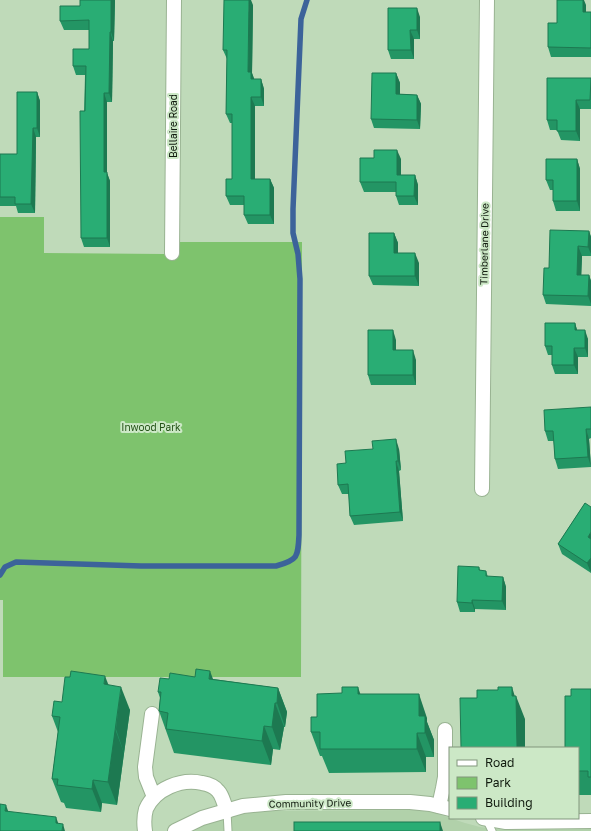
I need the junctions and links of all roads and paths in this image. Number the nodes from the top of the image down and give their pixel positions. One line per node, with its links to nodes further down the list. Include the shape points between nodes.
1 (174, 0): 3 (street, Bellaire Road)
2 (487, 0): 4 (street, Timberlane Drive)
3 (172, 253)
4 (482, 489)
5 (152, 714): 7 (street, via 145,767)
6 (445, 730): 8 (street)
7 (154, 798): 9 (street, via 172,785 185,782 208,784 219,792); 12 (street, via 146,809)
8 (444, 808): 9 (street, Community Drive, via 410,802 286,802 243,806)
9 (227, 811): 13 (street, Community Drive, via 202,818); 14 (lane)
10 (591, 821): 11 (street)
11 (487, 823)
12 (145, 831)
13 (174, 831)
14 (228, 831)

